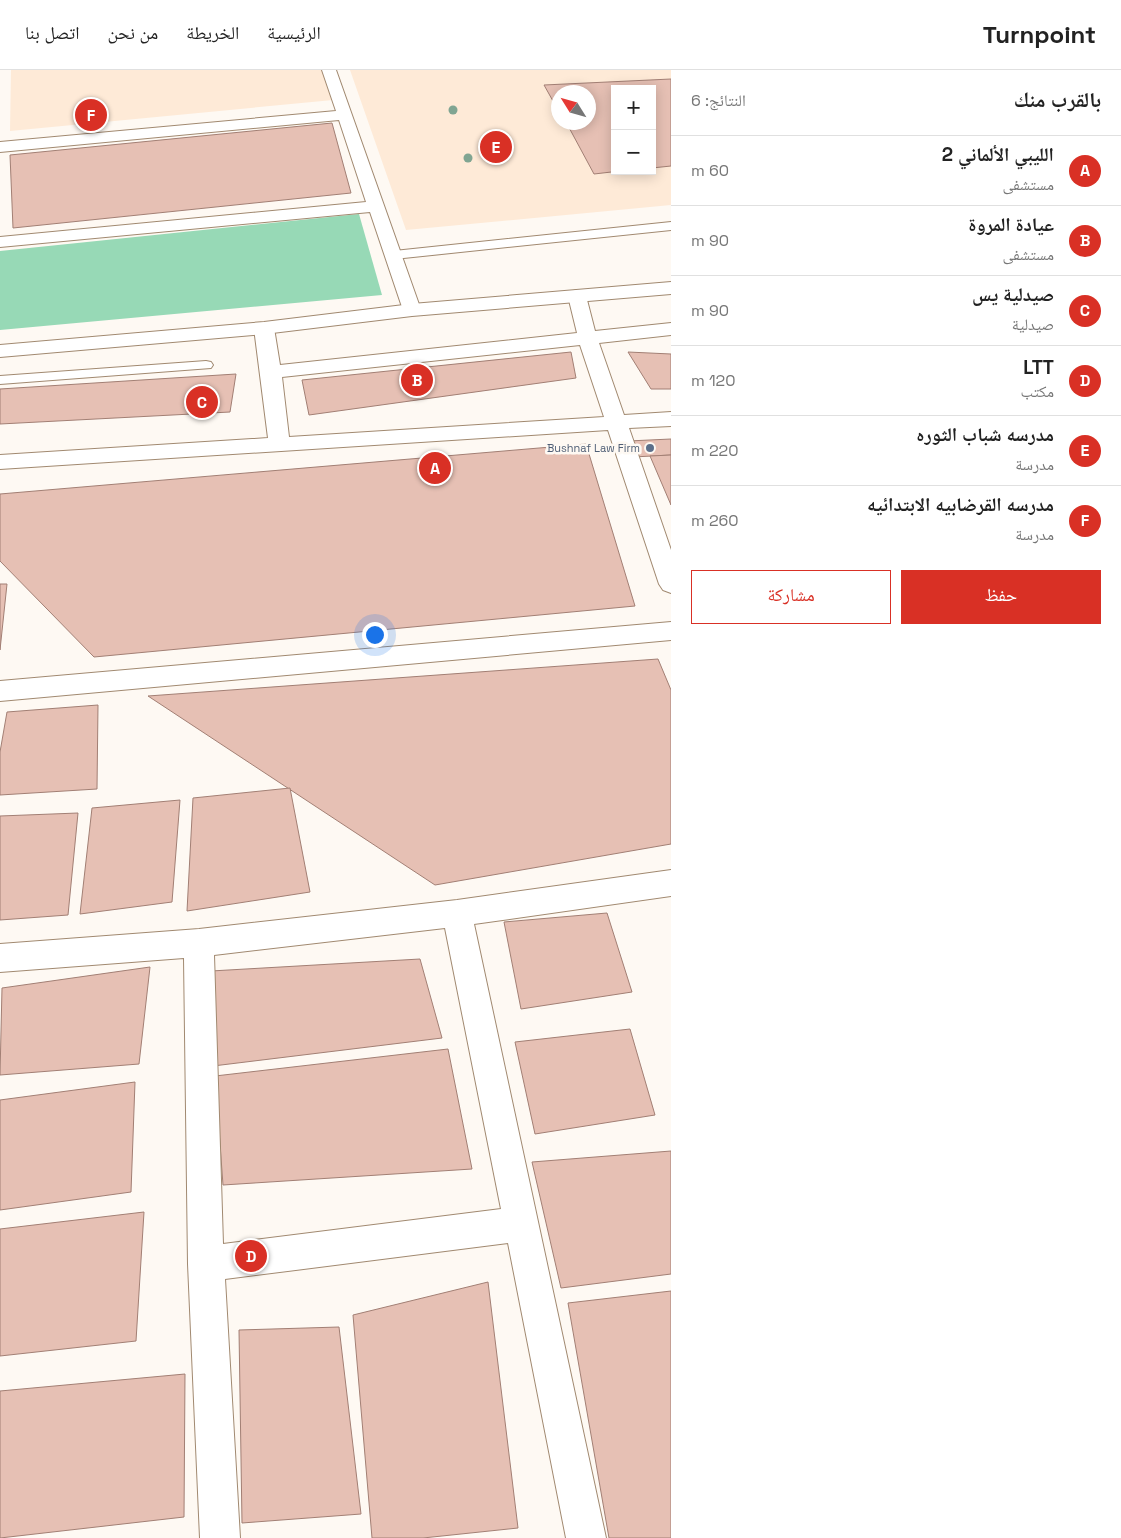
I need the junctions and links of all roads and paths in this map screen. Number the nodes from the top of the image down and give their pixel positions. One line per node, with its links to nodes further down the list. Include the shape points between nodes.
1 (329, 70): 2 (street)
2 (343, 115): 3 (street); 4 (street)
3 (0, 147)
4 (377, 206): 6 (street); 7 (street)
5 (671, 226): 7 (lane)
6 (0, 242)
7 (394, 255): 10 (street)
8 (671, 288): 9 (street)
9 (577, 296): 10 (street); 13 (street)
10 (412, 310): 11 (street)
11 (264, 328): 14 (street); 16 (street)
12 (671, 329): 13 (street)
13 (586, 337): 16 (street); 19 (street)
14 (0, 351)
15 (206, 365): 17 (lane)
16 (271, 372): 20 (street)
17 (0, 380)
18 (671, 419): 19 (street)
19 (615, 423): 20 (street); 22 (street)
20 (279, 442): 21 (street)
21 (0, 462)
22 (671, 584)
23 (671, 631): 24 (street)
24 (0, 691)
25 (671, 883): 26 (street)
26 (457, 913): 27 (street); 29 (street)
27 (198, 943): 28 (street); 30 (street)
28 (0, 958)
29 (522, 1224): 30 (street); 32 (street)
30 (206, 1264): 31 (street)
31 (220, 1538)
32 (586, 1538)

